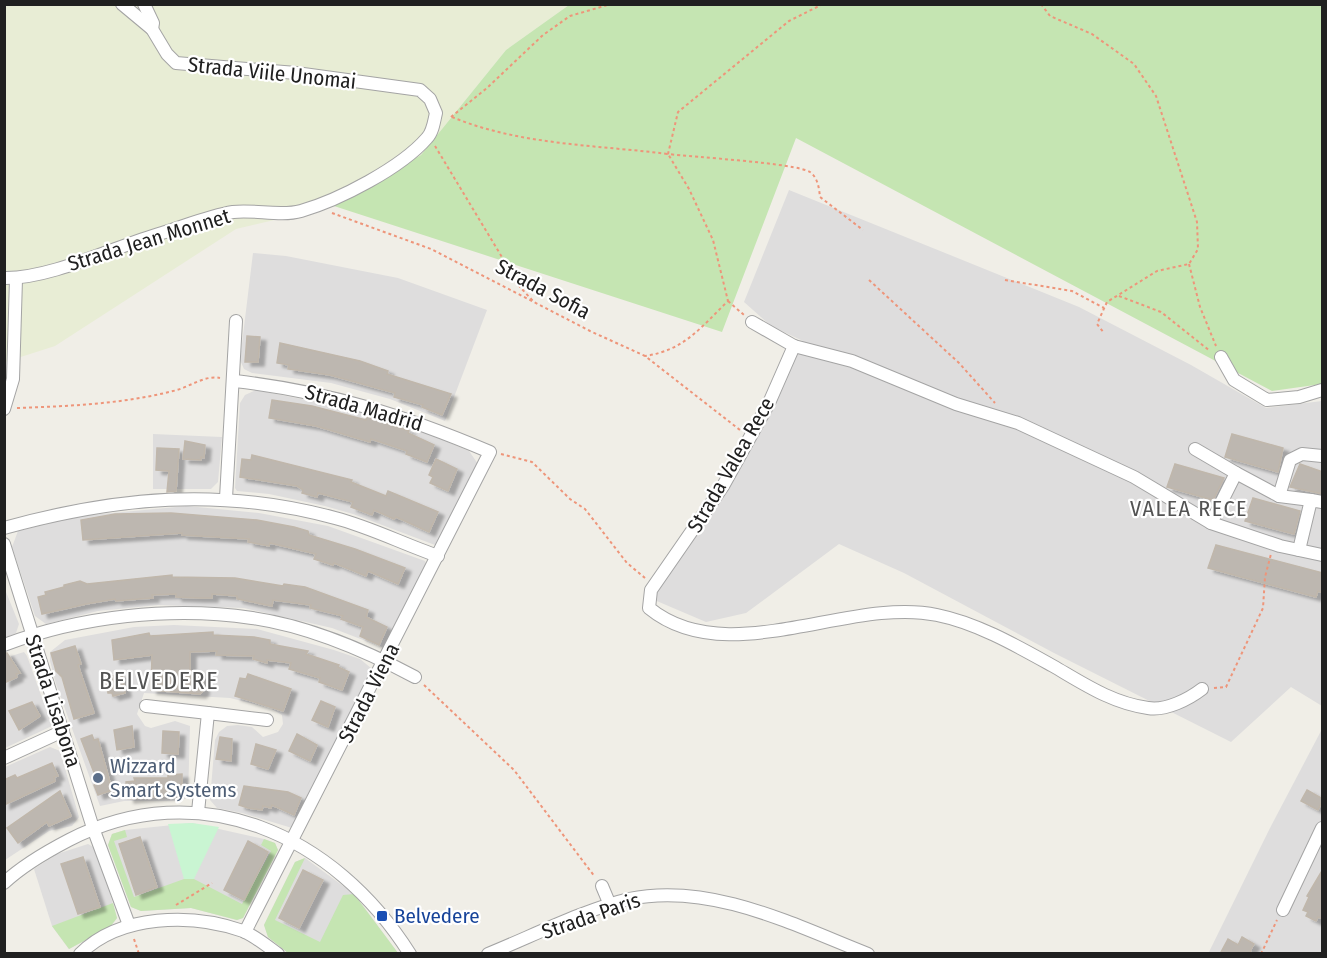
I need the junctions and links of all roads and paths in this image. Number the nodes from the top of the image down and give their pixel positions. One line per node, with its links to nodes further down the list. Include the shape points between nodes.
1 (122, 4): 6 (street, Strada Viile Unomai)
2 (144, 4): 6 (street, via 153,22)
3 (611, 4): 8 (path, via 570,16 543,35)
4 (823, 4): 10 (path, via 789,21 678,112)
5 (1041, 4): 13 (path, via 1050,16 1092,34 1134,64 1156,96 1197,222 1198,249)
6 (152, 29): 7 (street, Strada Viile Unomai, via 176,63 296,73 420,90 430,99)
7 (436, 113): 8 (path); 9 (street)
8 (452, 117): 10 (path, via 516,136)
9 (429, 136): 14 (street, Strada Jean Monnet, via 411,154 373,177 299,211 232,212 122,244 62,268); 19 (path, via 520,287)
10 (668, 154): 12 (path, via 810,172 819,184 820,197); 18 (path, via 713,240)
11 (330, 212): 19 (path, Strada Sofia, via 431,249)
12 (863, 230)
13 (1189, 264): 17 (path, via 1157,271); 26 (path, via 1200,307)
14 (10, 278): 29 (street, via 15,348)
15 (868, 280): 30 (path, via 991,397 998,409)
16 (1005, 280): 20 (path, via 1072,291)
17 (1118, 296): 20 (path, via 1107,302); 26 (path, via 1161,312)
18 (729, 301): 22 (path); 25 (path, via 684,344 667,353)
19 (536, 304): 25 (path, Strada Sofia)
20 (1105, 308): 23 (path, via 1097,324)
21 (236, 321): 27 (street)
22 (752, 322): 24 (street)
23 (1104, 333)
24 (795, 346): 30 (street, via 852,361); 31 (street, Strada Valea Rece)
25 (645, 356): 31 (path, Strada Sofia)
26 (1221, 357): 28 (street, via 1234,381 1267,400)
27 (235, 381): 29 (path, via 211,376 188,387 120,403); 33 (street, Strada Madrid, via 347,400 419,422); 37 (street)
28 (1323, 390)
29 (5, 408)
30 (997, 417): 39 (street, via 1134,477)
31 (750, 438): 46 (street, Strada Valea Rece, via 717,496)
32 (1195, 449): 35 (street)
33 (490, 452): 45 (street, Strada Viena); 46 (path, via 532,462 585,509 637,573)
34 (1323, 456): 36 (street, via 1302,454 1290,460)
35 (1236, 473): 36 (street); 39 (street)
36 (1279, 496): 38 (street)
37 (226, 498): 40 (street, via 168,498 57,514); 45 (street, via 334,518)
38 (1317, 501): 43 (street)
39 (1211, 523): 41 (street)
40 (4, 528)
41 (1272, 543): 43 (street); 51 (path, via 1263,608 1240,659 1226,687)
42 (4, 544): 47 (street, Strada Lisabona)
43 (1299, 550): 44 (street)
44 (1323, 555)
45 (438, 556): 49 (street, Strada Viena)
46 (657, 581): 51 (street, via 651,590 649,608 662,619 710,633 777,631 914,610 958,619 1102,696 1150,709 1187,700)
47 (32, 636): 48 (street); 49 (street, via 108,620 173,614 252,618 321,635); 55 (street, Strada Lisabona)
48 (4, 645)
49 (385, 661): 50 (street); 60 (street, Strada Viena)
50 (415, 677): 63 (path, via 514,770)
51 (1202, 689)
52 (146, 706): 53 (street)
53 (208, 713): 54 (street); 57 (street)
54 (267, 720)
55 (63, 731): 56 (street); 58 (street, Strada Lisabona)
56 (4, 758)
57 (198, 812): 58 (street, via 132,817); 60 (street, via 260,825)
58 (93, 828): 61 (street, via 45,852); 67 (street, Strada Lisabona)
59 (1323, 828): 66 (street)
60 (293, 840): 68 (street, Strada Viena); 71 (street, via 345,877 389,923)
61 (4, 883)
62 (212, 883): 64 (path)
63 (602, 886): 65 (street)
64 (176, 905)
65 (610, 905): 72 (street, Strada Paris); 73 (street, Strada Paris, via 652,896 697,897 758,911)
66 (1283, 909): 74 (path)
67 (129, 925): 68 (street, via 173,920); 69 (street)
68 (245, 932): 70 (street)
69 (80, 954)
70 (278, 954)
71 (410, 954)
72 (488, 954)
73 (868, 954)
74 (1261, 954)

